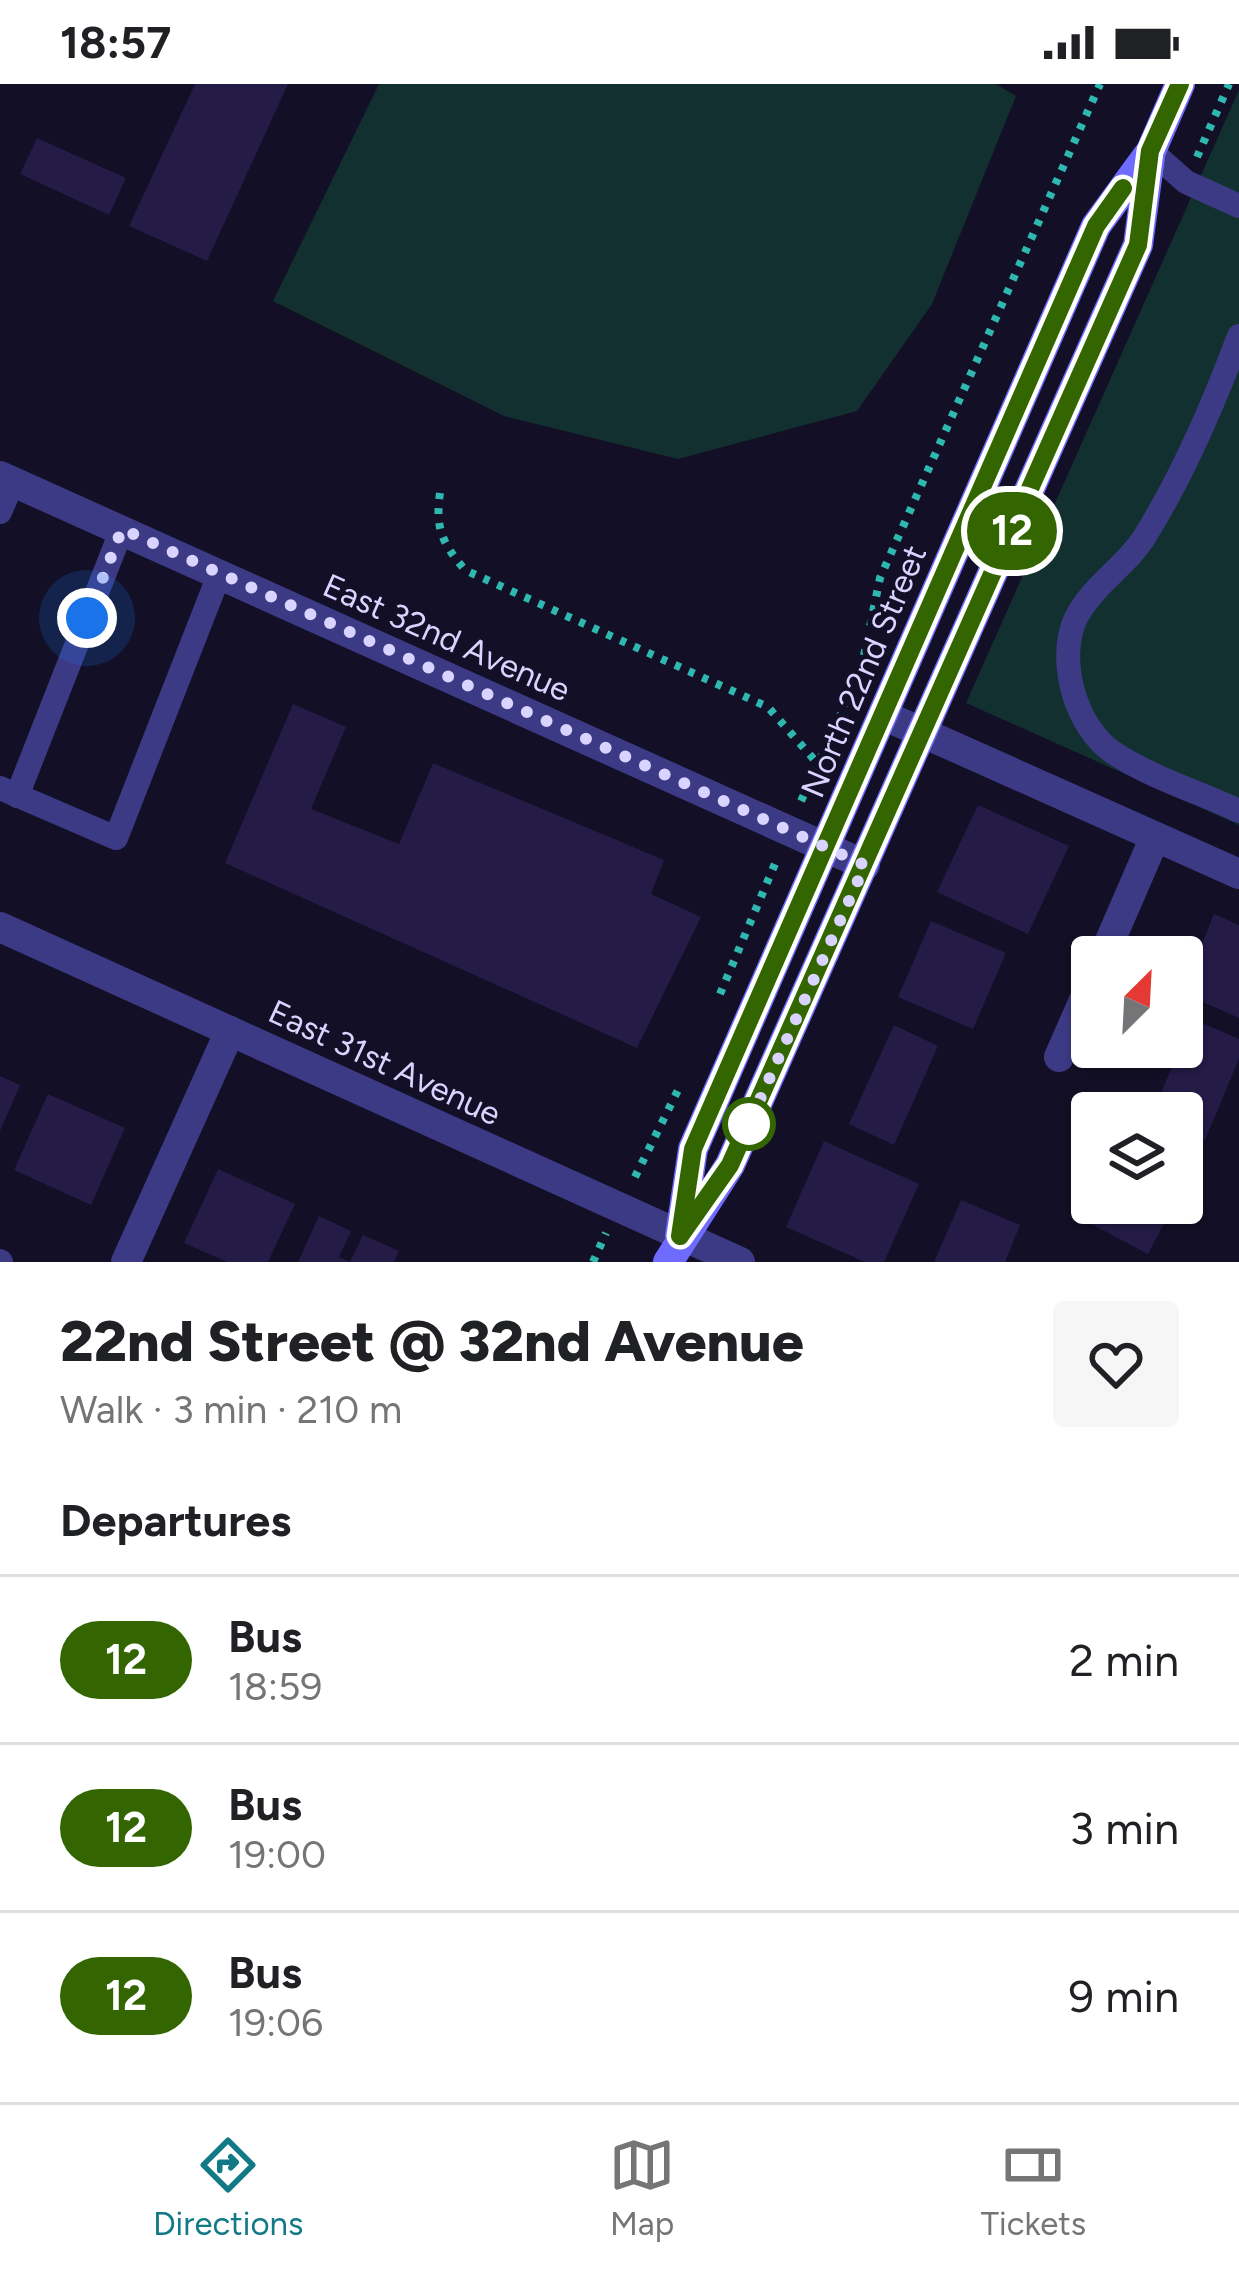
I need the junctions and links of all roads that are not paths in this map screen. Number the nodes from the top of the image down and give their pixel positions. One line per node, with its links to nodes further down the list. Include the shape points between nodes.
1 (1180, 84): 2 (main road, North 22nd Street)
2 (1150, 151): 3 (lane, via 1186,182); 9 (main road, North 22nd Street, via 1096,226); 10 (main road, North 22nd Street, via 1138,245)
3 (1239, 206)
4 (1239, 336): 12 (lane, via 1144,540 1094,591 1074,622 1068,651 1071,686 1111,752)
5 (6, 479): 6 (lane); 7 (street, East 32nd Avenue)
6 (0, 512)
7 (122, 529): 8 (street, East 32nd Avenue); 11 (lane)
8 (219, 575): 11 (lane, via 116,838); 14 (street, East 32nd Avenue)
9 (883, 715): 10 (street); 14 (main road, North 22nd Street)
10 (923, 735): 13 (street); 15 (main road, North 22nd Street)
11 (9, 792)
12 (1239, 811)
13 (1155, 837): 16 (street); 18 (street)
14 (826, 846): 15 (street, East 32nd Avenue); 22 (main road, North 22nd Street, via 693,1149)
15 (865, 865): 22 (main road, North 22nd Street, via 730,1165)
16 (1239, 874)
17 (0, 927): 20 (street, East 31st Avenue)
18 (1112, 936)
19 (1071, 1030): 21 (street)
20 (230, 1031): 22 (street, East 31st Avenue); 23 (street)
21 (1059, 1057)
22 (674, 1249): 24 (street, East 31st Avenue)
23 (126, 1262)
24 (740, 1262)

